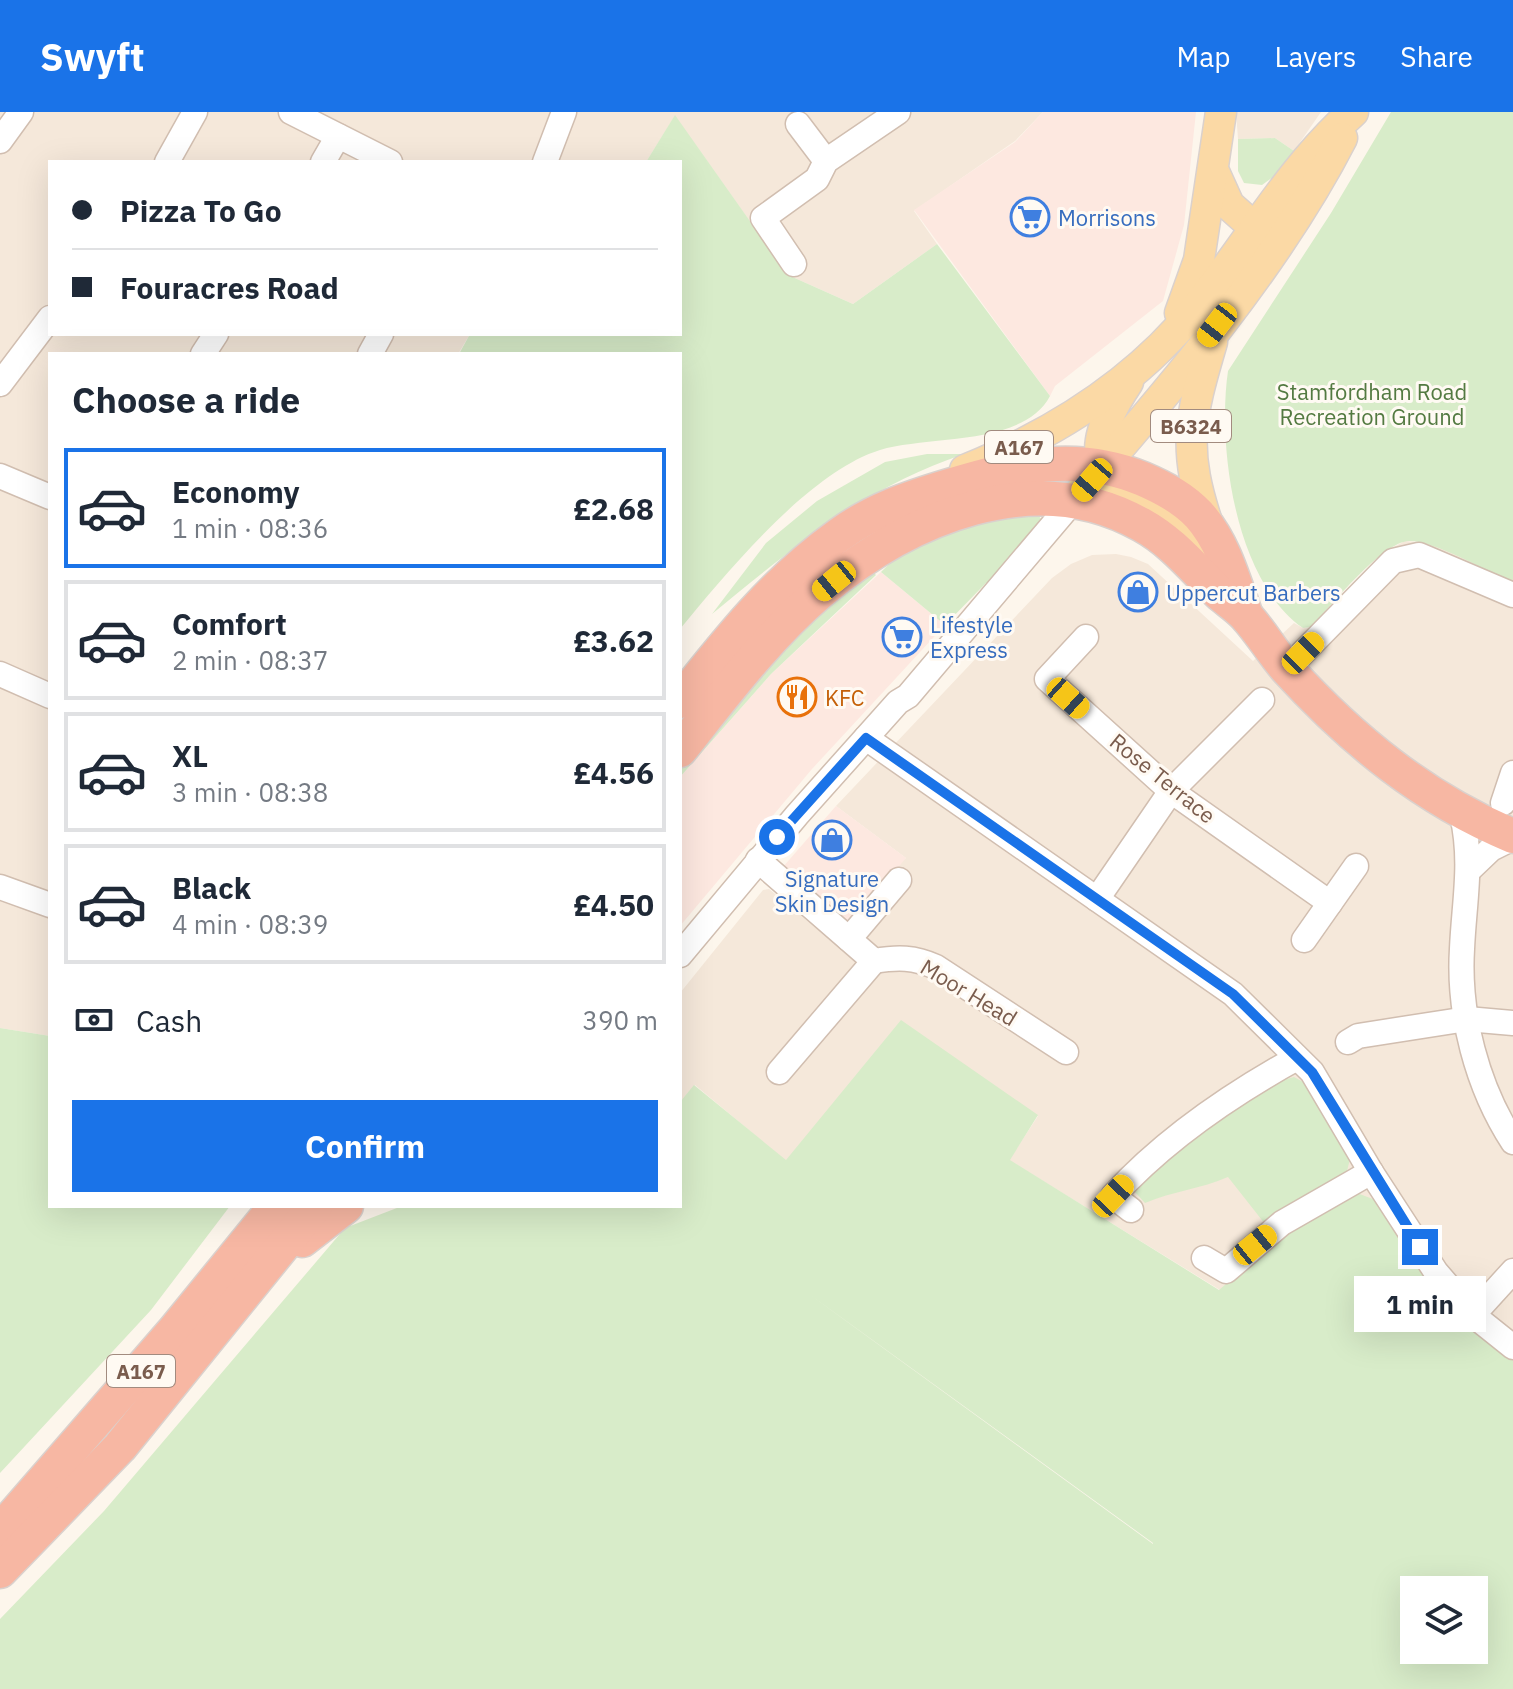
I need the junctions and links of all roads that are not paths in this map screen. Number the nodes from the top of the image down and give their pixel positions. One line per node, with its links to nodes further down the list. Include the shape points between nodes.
1 (21, 112): 10 (street)
2 (195, 112): 11 (street)
3 (291, 112): 9 (street)
4 (564, 112): 14 (street)
5 (898, 112): 15 (street)
6 (1221, 112): 16 (main road)
7 (1352, 119): 18 (main road, A167, via 1317,187)
8 (798, 124): 15 (street)
9 (338, 136): 12 (street); 13 (street)
10 (0, 141)
11 (168, 160)
12 (324, 160)
13 (386, 160)
14 (546, 160)
15 (826, 161): 19 (street, via 817,179 763,218)
16 (1215, 174): 17 (main road); 18 (main road)
17 (1208, 217): 18 (main road, via 1217,238); 22 (main road, via 1190,291)
18 (1254, 247): 21 (main road, A167); 22 (main road, A167)
19 (794, 264)
20 (48, 321): 24 (street)
21 (1217, 325): 25 (main road, A167); 31 (main road, B6324, via 1197,394 1189,448)
22 (1163, 344): 23 (main road, A167)
23 (1136, 370): 25 (main road, via 1103,431 1098,451); 30 (main road, A167, via 1035,439)
24 (0, 384)
25 (1103, 467): 27 (highway, A167, via 1035,463); 29 (main road, A167); 31 (highway, A167, via 1174,494); 32 (main road, via 1123,491 1163,510 1196,539 1208,555)
26 (0, 476): 28 (street)
27 (931, 492): 29 (street, via 1029,484); 30 (highway, A167)
28 (48, 496)
29 (1074, 500): 32 (highway, A167, via 1142,525 1171,545); 41 (street); 42 (highway, A167, via 1014,499 974,507 920,527 871,555 790,621)
30 (891, 504): 39 (highway, A167, via 841,533 793,571)
31 (1209, 529): 34 (highway, A167)
32 (1218, 592): 34 (highway, A167)
33 (1513, 595): 36 (street, via 1419,555 1393,561)
34 (1246, 615): 36 (highway, A167)
35 (1086, 637): 44 (street, Rose Terrace, via 1047,679)
36 (1287, 669): 46 (highway, A167, via 1371,751)
37 (0, 674): 38 (street)
38 (48, 695)
39 (682, 699)
40 (1262, 700): 44 (street)
41 (866, 738): 48 (street); 53 (street)
42 (682, 748)
43 (1513, 773): 45 (street)
44 (1171, 791): 53 (street); 54 (street, Rose Terrace)
45 (1503, 803)
46 (1462, 815): 47 (highway, A167); 50 (street)
47 (1513, 837): 50 (street)
48 (758, 860): 56 (street); 58 (street)
49 (1356, 866): 54 (street)
50 (1470, 869): 60 (street, via 1461,951)
51 (899, 880): 56 (street)
52 (0, 887): 55 (street)
53 (1097, 899): 64 (street, via 1233,994)
54 (1330, 903): 57 (street)
55 (48, 904)
56 (849, 939): 59 (street)
57 (1304, 940)
58 (682, 953)
59 (874, 961): 63 (street, Moor Head, via 917,959 936,967); 65 (street)
60 (1467, 1019): 61 (street); 62 (street); 66 (street, via 1474,1058)
61 (1513, 1023)
62 (1348, 1042)
63 (1066, 1052)
64 (1297, 1058): 67 (street, via 1312,1072); 71 (street, via 1252,1083 1136,1171 1113,1196)
65 (779, 1072)
66 (1513, 1142)
67 (1371, 1172): 72 (street, via 1282,1223 1226,1271); 75 (street, via 1436,1272)
68 (274, 1208): 77 (highway, A167)
69 (313, 1208): 73 (highway, A167)
70 (343, 1208): 73 (highway)
71 (1131, 1210)
72 (1204, 1258)
73 (267, 1267): 78 (highway, A167, via 120,1447)
74 (1513, 1271): 75 (street)
75 (1473, 1315): 76 (street)
76 (1513, 1347)
77 (0, 1531)
78 (0, 1571)

